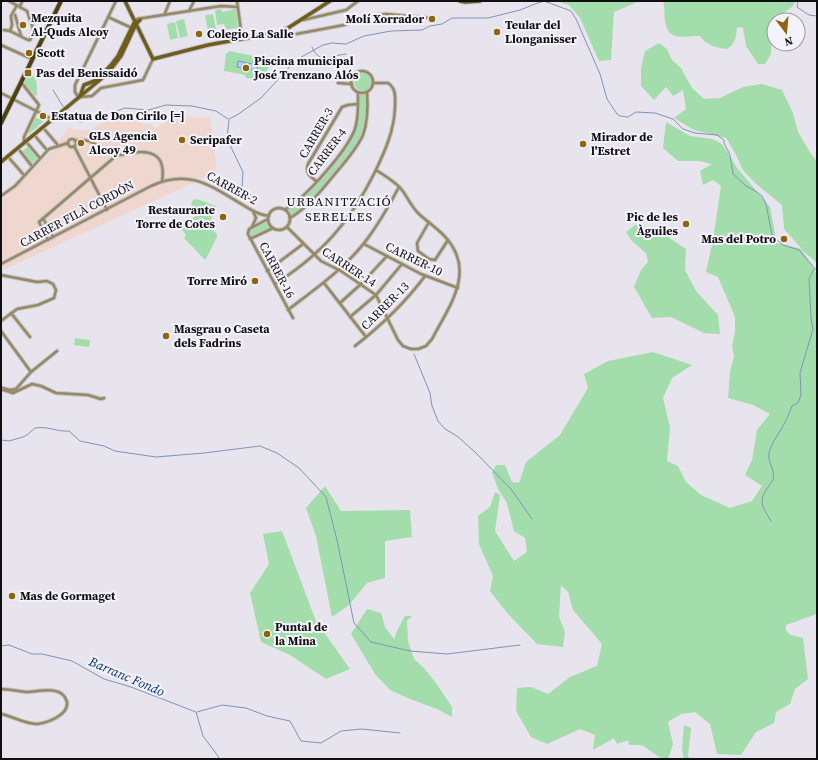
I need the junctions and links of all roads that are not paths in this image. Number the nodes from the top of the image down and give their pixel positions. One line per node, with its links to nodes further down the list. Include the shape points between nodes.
1 (9, 1): 13 (street)
2 (22, 1): 13 (street)
3 (61, 1): 30 (main road)
4 (116, 1): 18 (street)
5 (125, 1): 22 (street)
6 (170, 1): 17 (street)
7 (194, 1): 15 (street)
8 (237, 1): 14 (street)
9 (330, 1): 21 (street)
10 (358, 1): 21 (street, via 346,10)
11 (460, 1): 12 (street)
12 (480, 1)
13 (18, 6): 25 (street, via 12,16); 27 (street, via 27,11 34,30 30,40)
14 (238, 7): 15 (street, via 221,6); 28 (street)
15 (189, 11): 17 (street)
16 (16, 15): 27 (street)
17 (165, 15): 20 (street)
18 (108, 17): 23 (street); 44 (street, via 75,85 75,92)
19 (429, 18): 26 (street, via 384,14 361,17 344,25 291,35 283,35)
20 (140, 20): 22 (street)
21 (300, 21): 26 (street)
22 (136, 22): 23 (street); 31 (street); 36 (street, via 117,62)
23 (132, 28): 33 (street, via 111,65 96,80)
24 (4, 30): 25 (street)
25 (10, 31): 27 (street)
26 (280, 32): 28 (street)
27 (22, 37)
28 (242, 38): 31 (street)
29 (1, 45): 30 (street)
30 (32, 60): 32 (main road)
31 (153, 60): 39 (street, via 143,80)
32 (21, 82): 45 (main road); 47 (street, via 39,105)
33 (89, 82): 36 (street); 38 (street)
34 (338, 83): 37 (street)
35 (373, 83): 37 (street, via 371,76 363,72 354,75); 41 (street); 64 (street, via 388,83 393,87 395,94 391,135)
36 (96, 84): 39 (street); 43 (street)
37 (352, 84): 40 (street)
38 (83, 88): 43 (street); 44 (street)
39 (96, 91): 43 (street, via 94,95)
40 (358, 92): 41 (street); 46 (street, CARRER-4)
41 (367, 92): 76 (street, CARRER-4, via 367,119 355,149 315,198)
42 (1, 93): 45 (street)
43 (87, 95): 44 (street)
44 (79, 97): 48 (street)
45 (13, 99): 47 (street); 49 (main road)
46 (358, 104): 68 (street, CARRER-4, via 356,124 350,140); 68 (street, CARRER-3, via 342,107 308,164 308,173)
47 (36, 111): 48 (street); 53 (street, via 24,137)
48 (53, 119): 53 (street)
49 (1, 123)
50 (45, 130): 55 (street)
51 (36, 137): 57 (street)
52 (75, 140): 54 (street, via 71,139); 56 (street); 59 (street, via 89,141 110,154)
53 (26, 143): 60 (street); 62 (street)
54 (68, 143): 56 (street); 70 (street, via 49,149 15,186)
55 (57, 144)
56 (74, 146): 66 (street)
57 (46, 149)
58 (20, 151): 63 (street)
59 (117, 155): 66 (street); 67 (street, via 140,152 156,156 162,164)
60 (39, 157)
61 (10, 158): 65 (street)
62 (1, 162)
63 (31, 165)
64 (376, 170): 69 (street, CARRER-14); 87 (street, via 355,209)
65 (23, 174)
66 (91, 179): 72 (street); 75 (street)
67 (162, 181): 72 (street, CARRER FILÀ CORDÓN); 73 (street, CARRER-2, via 176,178 197,180)
68 (316, 181): 71 (street, CARRER-4, via 303,196)
69 (399, 187): 77 (street, CARRER-14, via 413,207); 86 (street)
70 (2, 194)
71 (286, 209): 74 (street, via 276,208); 76 (street)
72 (107, 210): 81 (street, CARRER FILÀ CORDÓN)
73 (253, 211): 74 (street, CARRER-2); 79 (street, CARRER-16, via 256,218)
74 (268, 217): 79 (street); 80 (street)
75 (44, 218): 81 (street); 83 (street, via 39,223)
76 (290, 218): 78 (street)
77 (429, 222): 84 (street, CARRER-14); 84 (street, via 417,243 418,250 429,259 435,260)
78 (287, 227): 80 (street, via 280,230); 85 (street, CARRER-14)
79 (250, 228): 82 (street, CARRER-16)
80 (273, 228): 82 (street)
81 (53, 237): 83 (street, CARRER FILÀ CORDÓN)
82 (250, 239): 92 (street, CARRER-16)
83 (48, 240): 89 (street, CARRER FILÀ CORDÓN)
84 (448, 240): 98 (street, CARRER-14, via 458,259)
85 (303, 244): 87 (street, CARRER-14); 92 (street)
86 (364, 244): 88 (street, CARRER-10); 91 (street)
87 (314, 255): 91 (street, CARRER-14); 96 (street)
88 (387, 256): 90 (street, CARRER-10); 97 (street)
89 (1, 264)
90 (402, 264): 94 (street, CARRER-10); 99 (street)
91 (338, 269): 95 (street); 97 (street, CARRER-14)
92 (267, 271): 96 (street, CARRER-16)
93 (1, 275): 102 (street, via 37,282 47,281 53,284 56,290 54,298)
94 (425, 276): 98 (street, CARRER-10); 105 (street, CARRER-13)
95 (324, 282): 100 (street); 101 (street)
96 (274, 284): 101 (street, CARRER-16)
97 (361, 284): 99 (street, CARRER-14); 100 (street)
98 (458, 288): 105 (street, CARRER-14, via 432,340 422,348 407,348 400,343)
99 (376, 295): 103 (street); 105 (street, CARRER-14)
100 (340, 303): 103 (street)
101 (288, 310): 104 (street, CARRER-16)
102 (11, 313): 106 (street); 108 (street)
103 (350, 317): 109 (street)
104 (293, 318)
105 (388, 318): 109 (street, CARRER-13)
106 (1, 321)
107 (1, 331): 112 (street)
108 (30, 337)
109 (366, 337): 110 (street, CARRER-13)
110 (355, 346)
111 (57, 351): 112 (street)
112 (31, 372): 113 (street, via 16,389)
113 (1, 388): 114 (street, via 13,393 32,384 56,393)
114 (104, 398)
115 (1, 689): 116 (street, via 28,692 56,691 63,694 67,704 59,716 38,724)
116 (1, 714)

